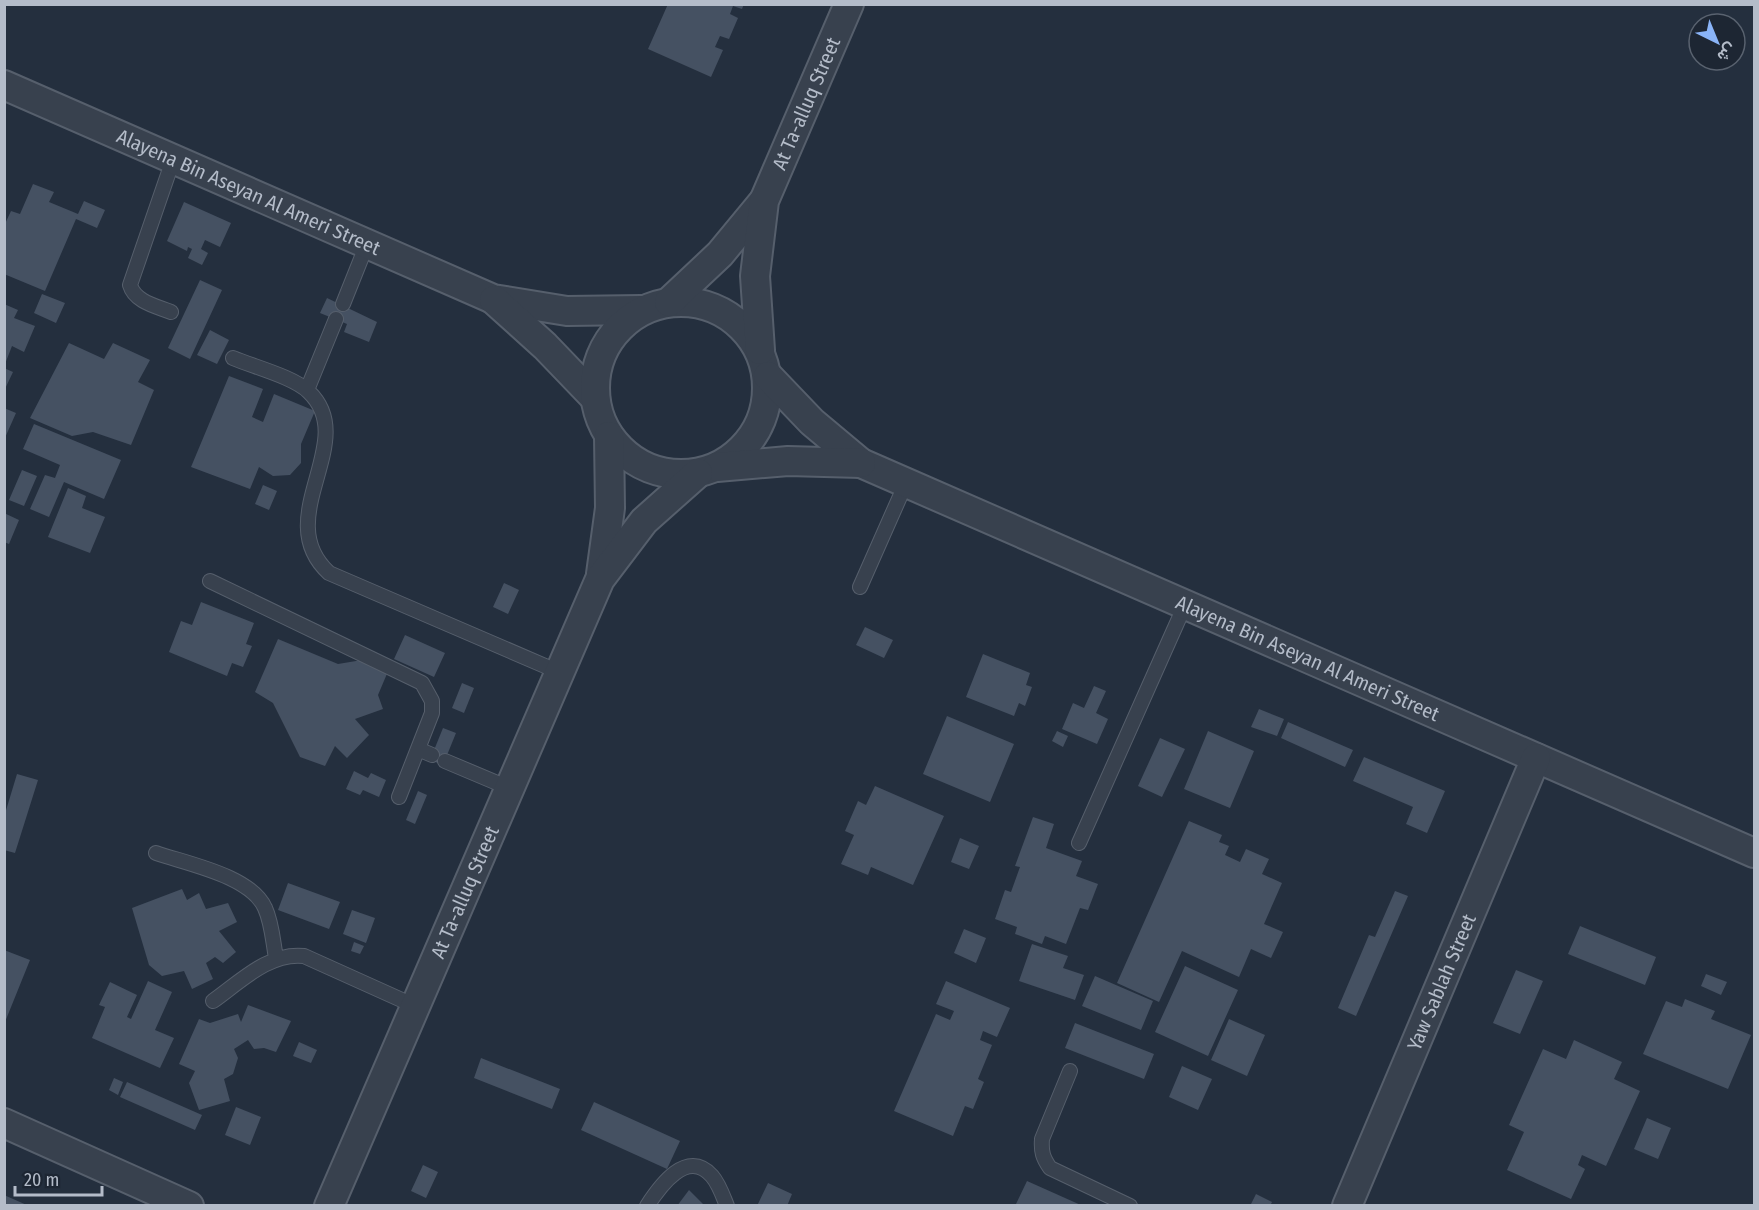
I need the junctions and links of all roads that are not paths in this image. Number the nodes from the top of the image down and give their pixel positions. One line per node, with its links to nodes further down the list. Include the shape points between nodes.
1 (849, 4): 4 (street, At Ta-alluq Street)
2 (4, 86): 3 (street, Alayena Bin Aseyan Al Ameri Street)
3 (173, 160): 5 (street, Alayena Bin Aseyan Al Ameri Street); 10 (lane, via 130,285 134,295)
4 (764, 201): 7 (street, At Ta-alluq Street, via 720,254); 13 (street, At Ta-alluq Street, via 755,276)
5 (367, 244): 6 (street, Alayena Bin Aseyan Al Ameri Street); 8 (lane)
6 (493, 299): 9 (street, Alayena Bin Aseyan Al Ameri Street, via 567,311); 15 (street, Alayena Bin Aseyan Al Ameri Street)
7 (669, 302): 9 (street); 13 (street, via 692,302 732,318 748,334)
8 (343, 304)
9 (641, 310): 15 (street, via 618,330 601,356)
10 (171, 312)
11 (336, 319): 14 (lane)
12 (233, 358): 14 (lane)
13 (764, 364): 17 (street, Alayena Bin Aseyan Al Ameri Street, via 812,422); 18 (street, via 764,413 756,431 732,458)
14 (307, 390): 24 (lane, via 321,409 325,431 306,525 309,546 321,565 329,573)
15 (594, 397): 16 (street)
16 (609, 436): 18 (street, via 622,452 648,468 678,475); 20 (street, At Ta-alluq Street, via 610,508)
17 (861, 463): 18 (street, Alayena Bin Aseyan Al Ameri Street, via 788,461); 19 (street, Alayena Bin Aseyan Al Ameri Street)
18 (707, 470): 20 (street, At Ta-alluq Street, via 644,521)
19 (906, 483): 22 (lane); 23 (street, Alayena Bin Aseyan Al Ameri Street)
20 (600, 579): 24 (street, At Ta-alluq Street)
21 (210, 581): 25 (lane, via 422,683 432,701 432,714)
22 (860, 587)
23 (1185, 605): 26 (street, Alayena Bin Aseyan Al Ameri Street); 29 (lane)
24 (559, 672): 27 (street, At Ta-alluq Street)
25 (418, 749): 27 (lane); 28 (lane)
26 (1536, 758): 31 (street, Alayena Bin Aseyan Al Ameri Street); 42 (street, Yaw Sablah Street)
27 (509, 788): 34 (street, At Ta-alluq Street)
28 (399, 797)
29 (1079, 843)
30 (156, 853): 32 (lane, via 234,880 258,896 269,917)
31 (1755, 854)
32 (276, 958): 33 (lane); 34 (lane, via 304,956)
33 (213, 1001)
34 (415, 1006): 37 (street, At Ta-alluq Street)
35 (1070, 1071): 41 (lane, via 1042,1139 1044,1160 1050,1168)
36 (4, 1122): 38 (street)
37 (336, 1204)
38 (189, 1206)
39 (647, 1206): 40 (lane, via 671,1176 687,1167 696,1167 712,1177)
40 (727, 1206)
41 (1130, 1206)
42 (1347, 1206)

